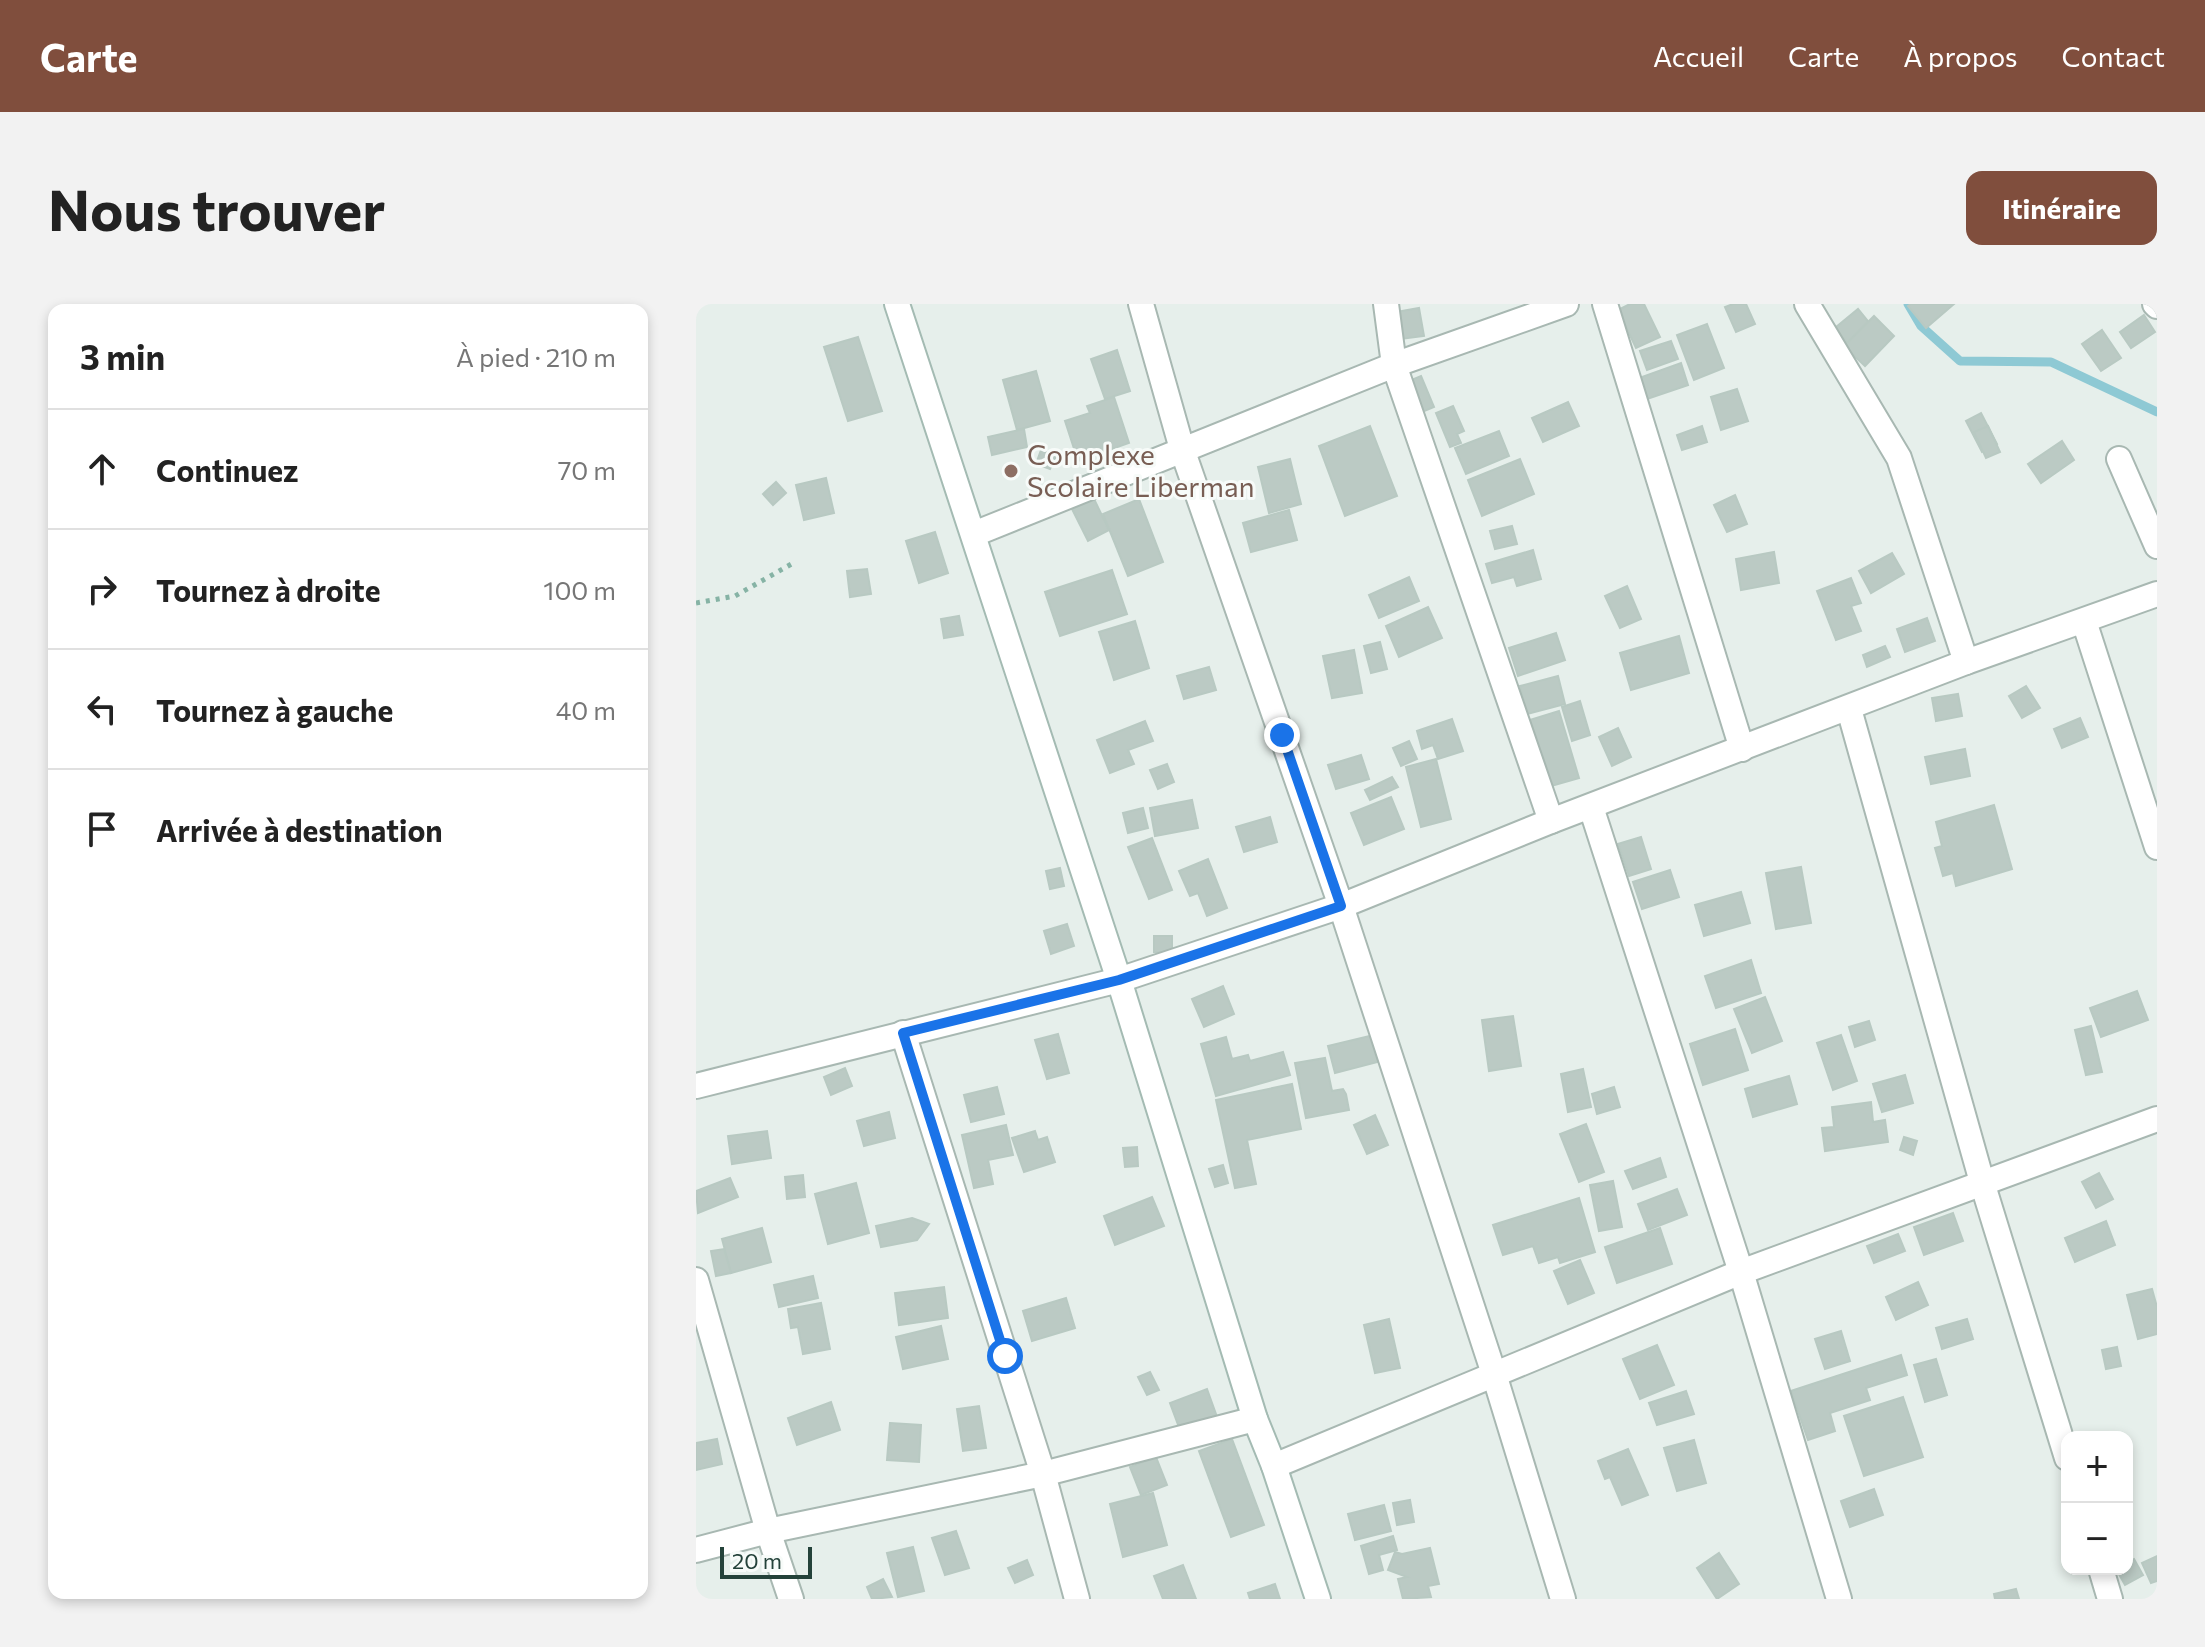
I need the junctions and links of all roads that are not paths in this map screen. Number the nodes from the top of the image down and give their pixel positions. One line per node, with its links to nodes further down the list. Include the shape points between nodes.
1 (897, 304): 10 (street)
2 (1141, 304): 8 (street)
3 (1386, 304): 7 (street)
4 (1566, 304): 7 (street)
5 (1605, 304): 16 (street)
6 (1807, 304): 14 (street, via 1899,458)
7 (1394, 365): 8 (street); 18 (street)
8 (1182, 449): 10 (street); 20 (street)
9 (2119, 459): 11 (street)
10 (974, 534): 21 (street)
11 (2157, 546)
12 (2157, 594): 13 (street)
13 (2084, 621): 14 (street); 19 (street)
14 (1966, 662): 15 (street)
15 (1849, 709): 16 (street); 25 (street)
16 (1742, 749): 17 (street)
17 (1591, 807): 18 (street); 26 (street)
18 (1551, 821): 20 (street)
19 (2157, 847)
20 (1341, 906): 21 (street); 28 (street)
21 (1119, 980): 22 (street); 29 (street)
22 (903, 1033): 23 (street); 32 (street)
23 (696, 1086)
24 (2157, 1119): 25 (street)
25 (1982, 1182): 26 (street); 30 (street)
26 (1741, 1272): 28 (street); 40 (street)
27 (696, 1280): 33 (street)
28 (1494, 1374): 31 (street); 39 (street)
29 (1255, 1419): 31 (street); 32 (street)
30 (2061, 1439)
31 (1274, 1466): 38 (street)
32 (1043, 1474): 33 (street); 37 (street)
33 (768, 1531): 34 (street); 36 (street)
34 (696, 1550)
35 (2103, 1575): 41 (street)
36 (791, 1599)
37 (1077, 1599)
38 (1318, 1599)
39 (1563, 1599)
40 (1839, 1599)
41 (2110, 1599)

